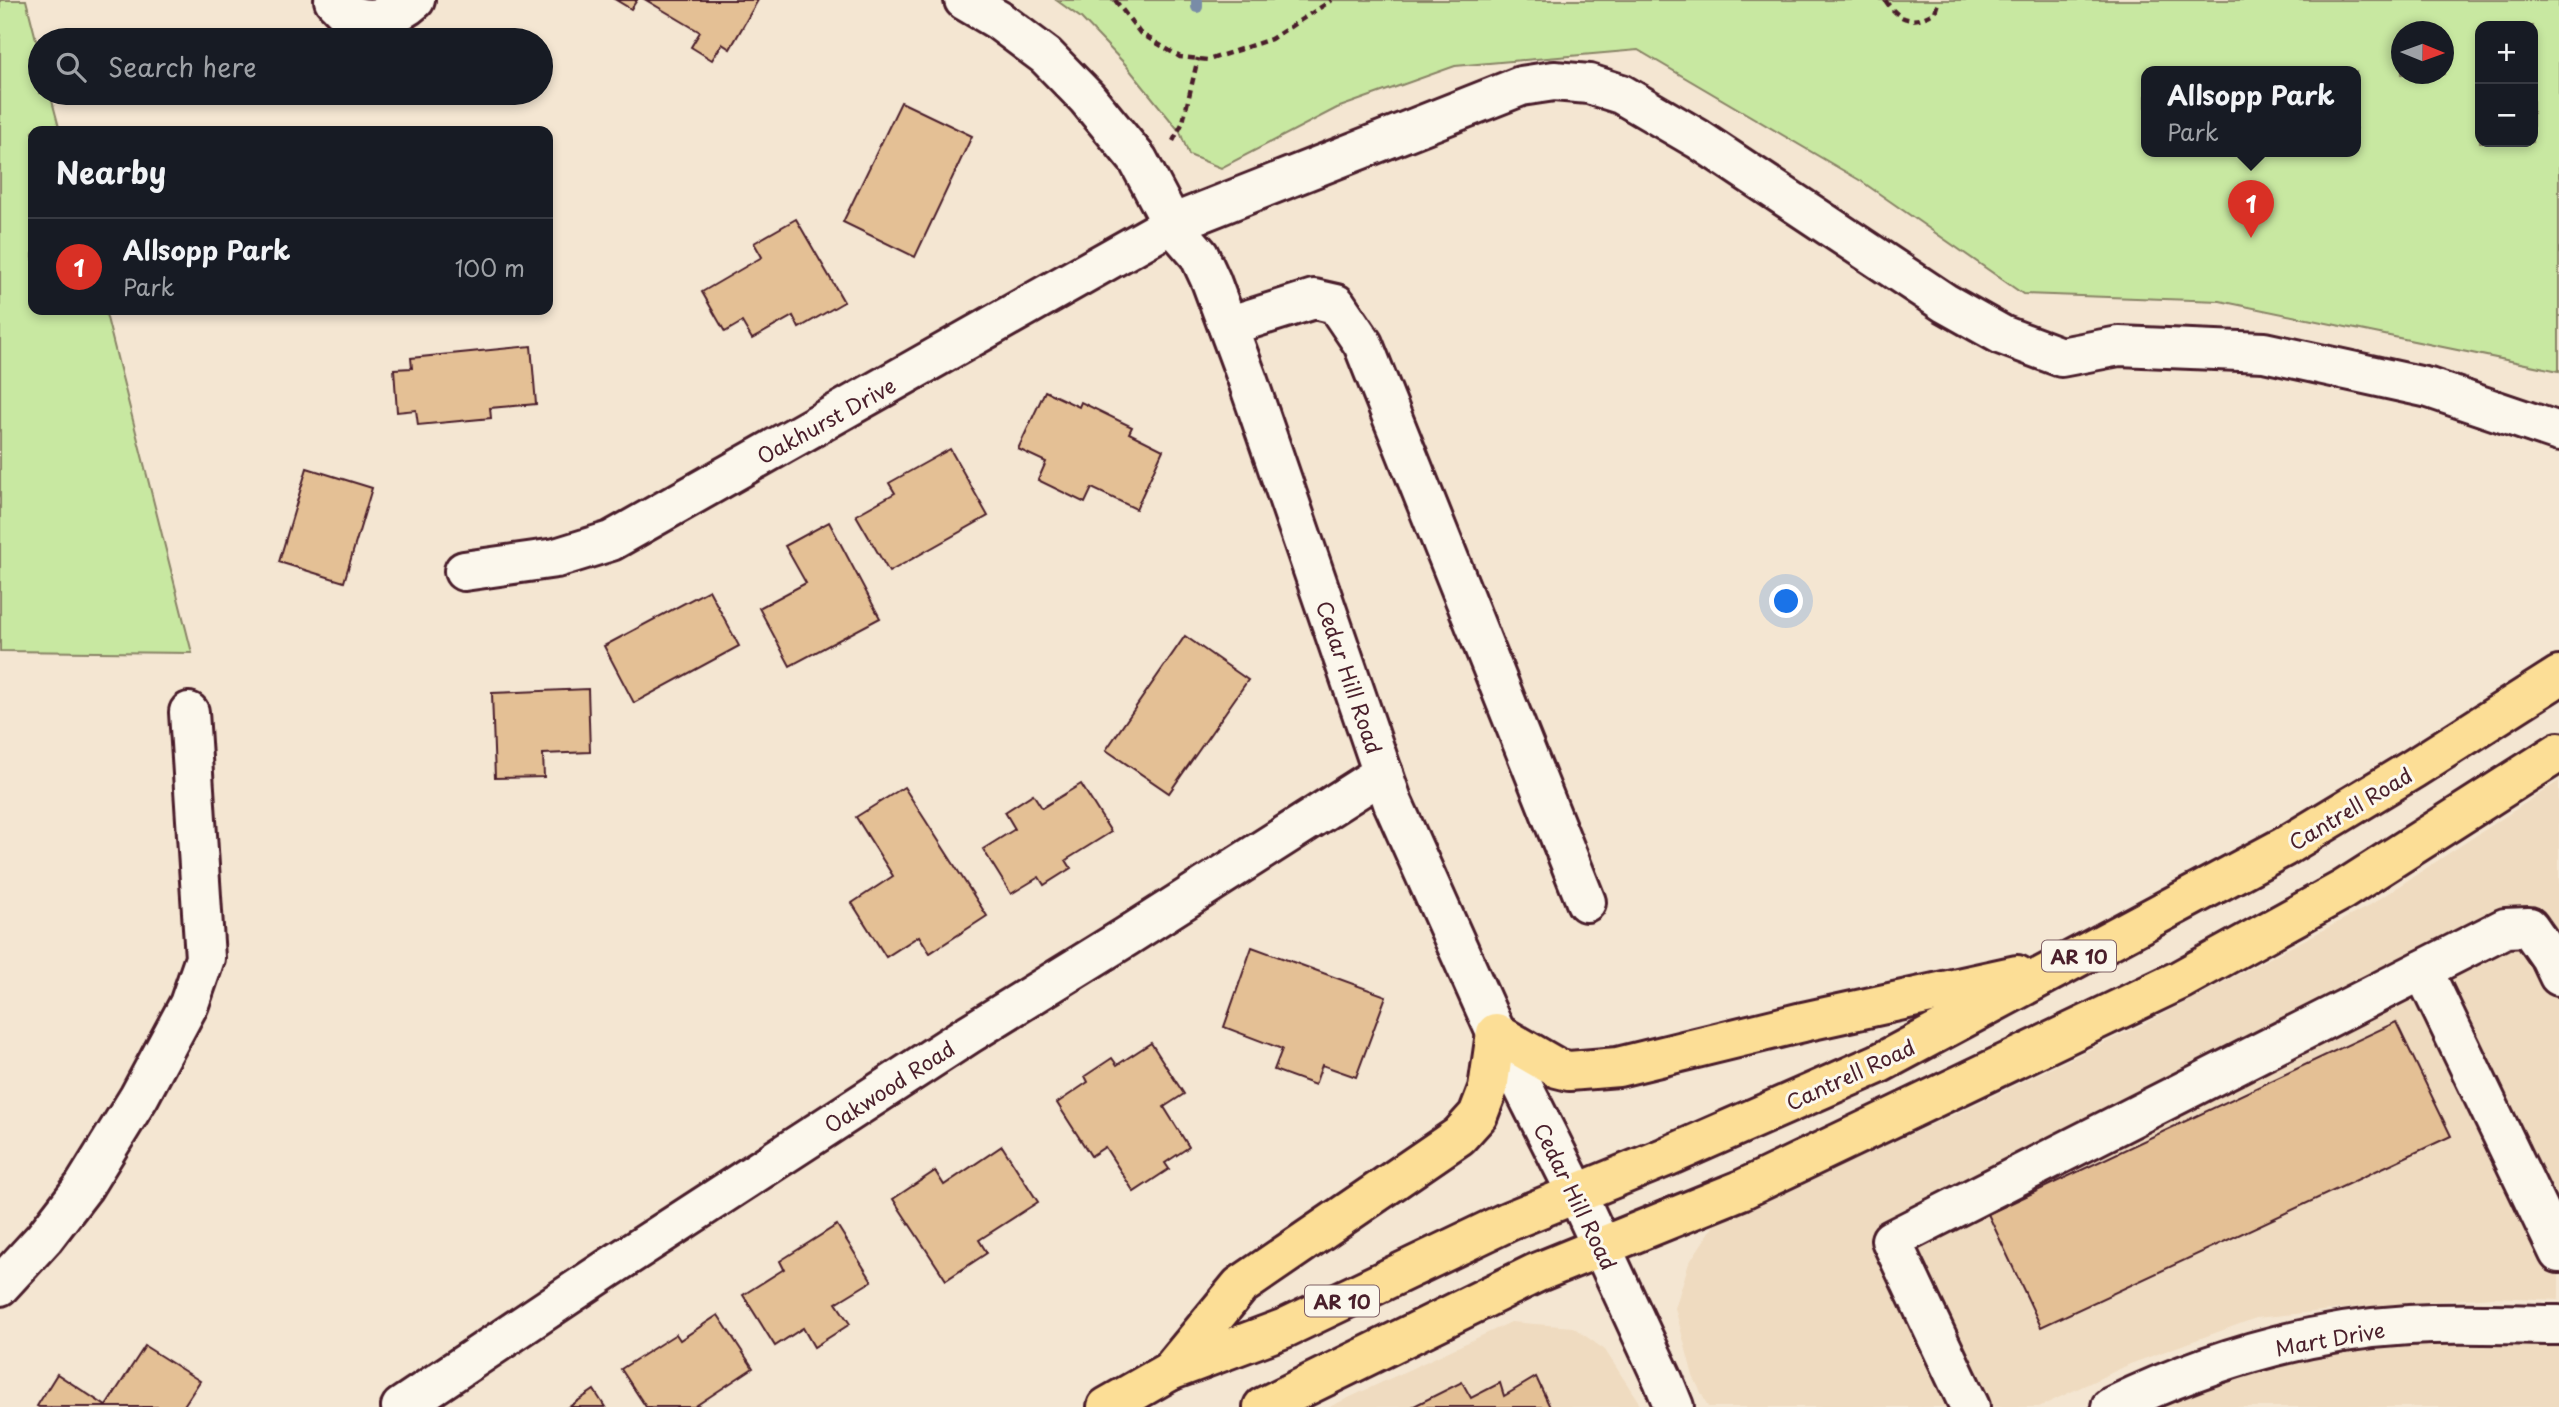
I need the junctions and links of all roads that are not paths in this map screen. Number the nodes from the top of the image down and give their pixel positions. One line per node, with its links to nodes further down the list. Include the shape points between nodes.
1 (334, 0): 2 (street, via 347,12 376,18)
2 (415, 0)
3 (964, 0): 4 (street, Cedar Hill Road, via 1046,56 1087,98 1138,160)
4 (1172, 224): 5 (street, Cedar Hill Road, via 1199,255); 6 (street, Oakhurst Drive, via 1521,86 1589,84 1621,94 1698,139 1945,303 2002,335 2061,357 2119,346 2264,352 2429,388); 7 (street, Oakhurst Drive, via 611,541 555,558)
5 (1228, 326): 11 (street, Cedar Hill Road); 12 (street, via 1314,299 1336,304 1363,344)
6 (2559, 432)
7 (464, 570)
8 (2559, 676): 13 (main road, Cantrell Road / AR 10, via 2284,847)
9 (189, 712): 20 (street, via 205,958 189,1004 98,1164 44,1238)
10 (2559, 752): 18 (main road, AR 10, via 2343,890 2180,980 1741,1190)
11 (1383, 773): 16 (street, Cedar Hill Road); 23 (street, Oakwood Road, via 958,1041)
12 (1586, 902)
13 (2060, 966): 16 (main road, via 1618,1067 1557,1068); 17 (main road, Cantrell Road / AR 10, via 1878,1064)
14 (2423, 970): 15 (street, via 2505,928 2529,928); 19 (street); 27 (street, via 1891,1240)
15 (2559, 976)
16 (1496, 1033): 17 (street, Cedar Hill Road); 22 (main road, via 1488,1089 1478,1115 1459,1136 1240,1286)
17 (1577, 1194): 18 (street, Cedar Hill Road); 22 (main road, Cantrell Road / AR 10, via 1509,1221 1285,1328)
18 (1601, 1247): 25 (main road, AR 10, via 1536,1273); 26 (street, Cedar Hill Road)
19 (2559, 1253)
20 (0, 1286)
21 (2559, 1325): 28 (street, Mart Drive, via 2410,1325 2308,1338 2206,1366)
22 (1170, 1371): 24 (main road, Cantrell Road / AR 10)
23 (401, 1407)
24 (1107, 1407)
25 (1264, 1407)
26 (1674, 1407)
27 (1970, 1407)
28 (2111, 1407)

